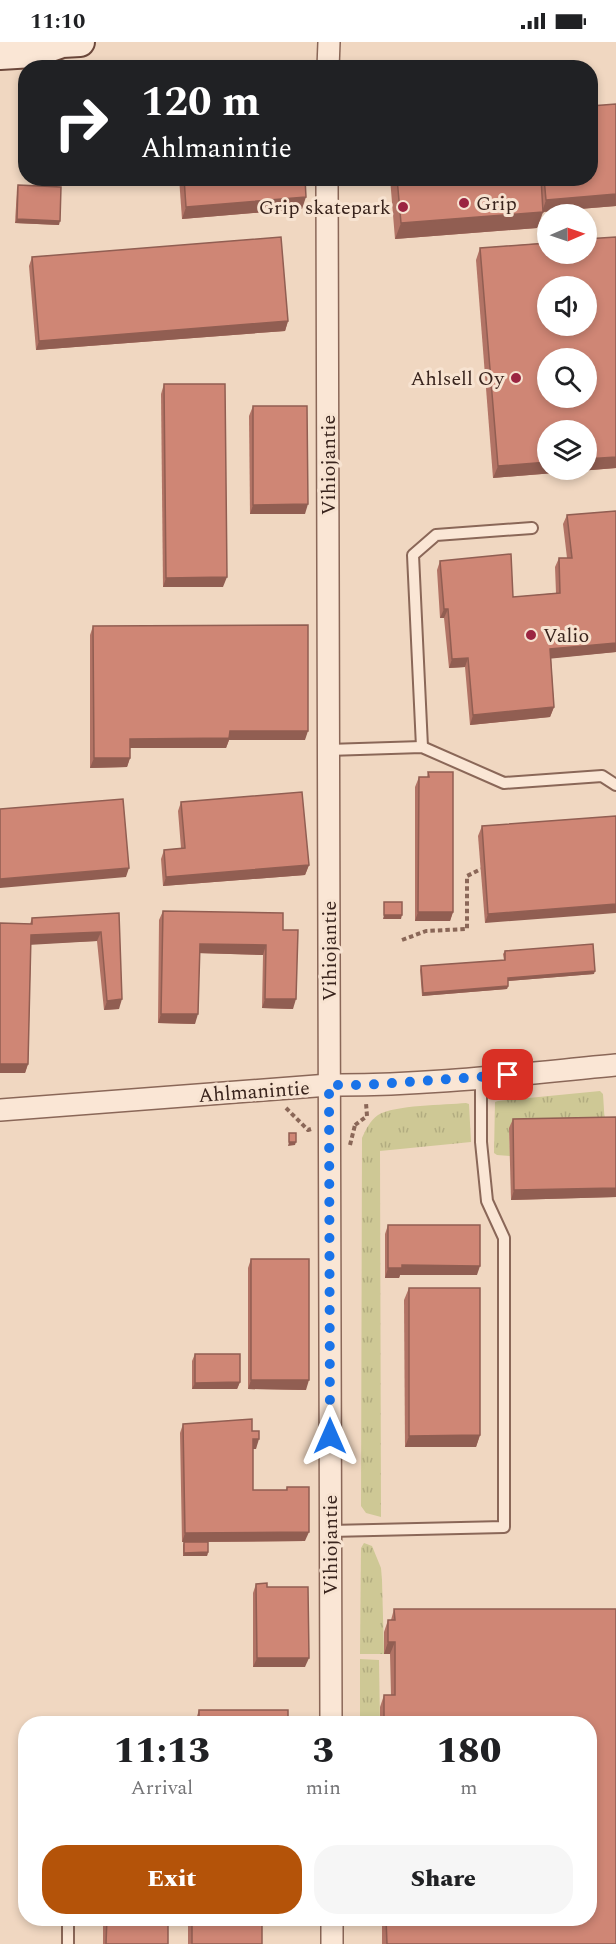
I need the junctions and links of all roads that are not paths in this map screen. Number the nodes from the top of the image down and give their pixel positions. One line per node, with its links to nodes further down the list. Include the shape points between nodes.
1 (67, 42): 3 (main road, via 33,53)
2 (329, 42): 4 (street)
3 (0, 56)
4 (328, 60)
5 (327, 186): 8 (street, Vihiojantie)
6 (532, 528): 7 (lane, via 436,535 413,555)
7 (422, 747): 8 (lane); 9 (lane, via 504,783 602,776)
8 (328, 750): 12 (street, Vihiojantie)
9 (616, 785)
10 (616, 1065): 11 (street, Ahlmanintie)
11 (481, 1077): 12 (street, Ahlmanintie); 14 (lane, via 481,1142 487,1201 504,1238 504,1527)
12 (329, 1085): 13 (street, Ahlmanintie); 14 (street, Vihiojantie)
13 (0, 1110)
14 (330, 1531): 15 (street, Vihiojantie)
15 (331, 1716)
16 (68, 1926): 18 (lane)
17 (332, 1926): 19 (street)
18 (68, 1944)
19 (332, 1944)

